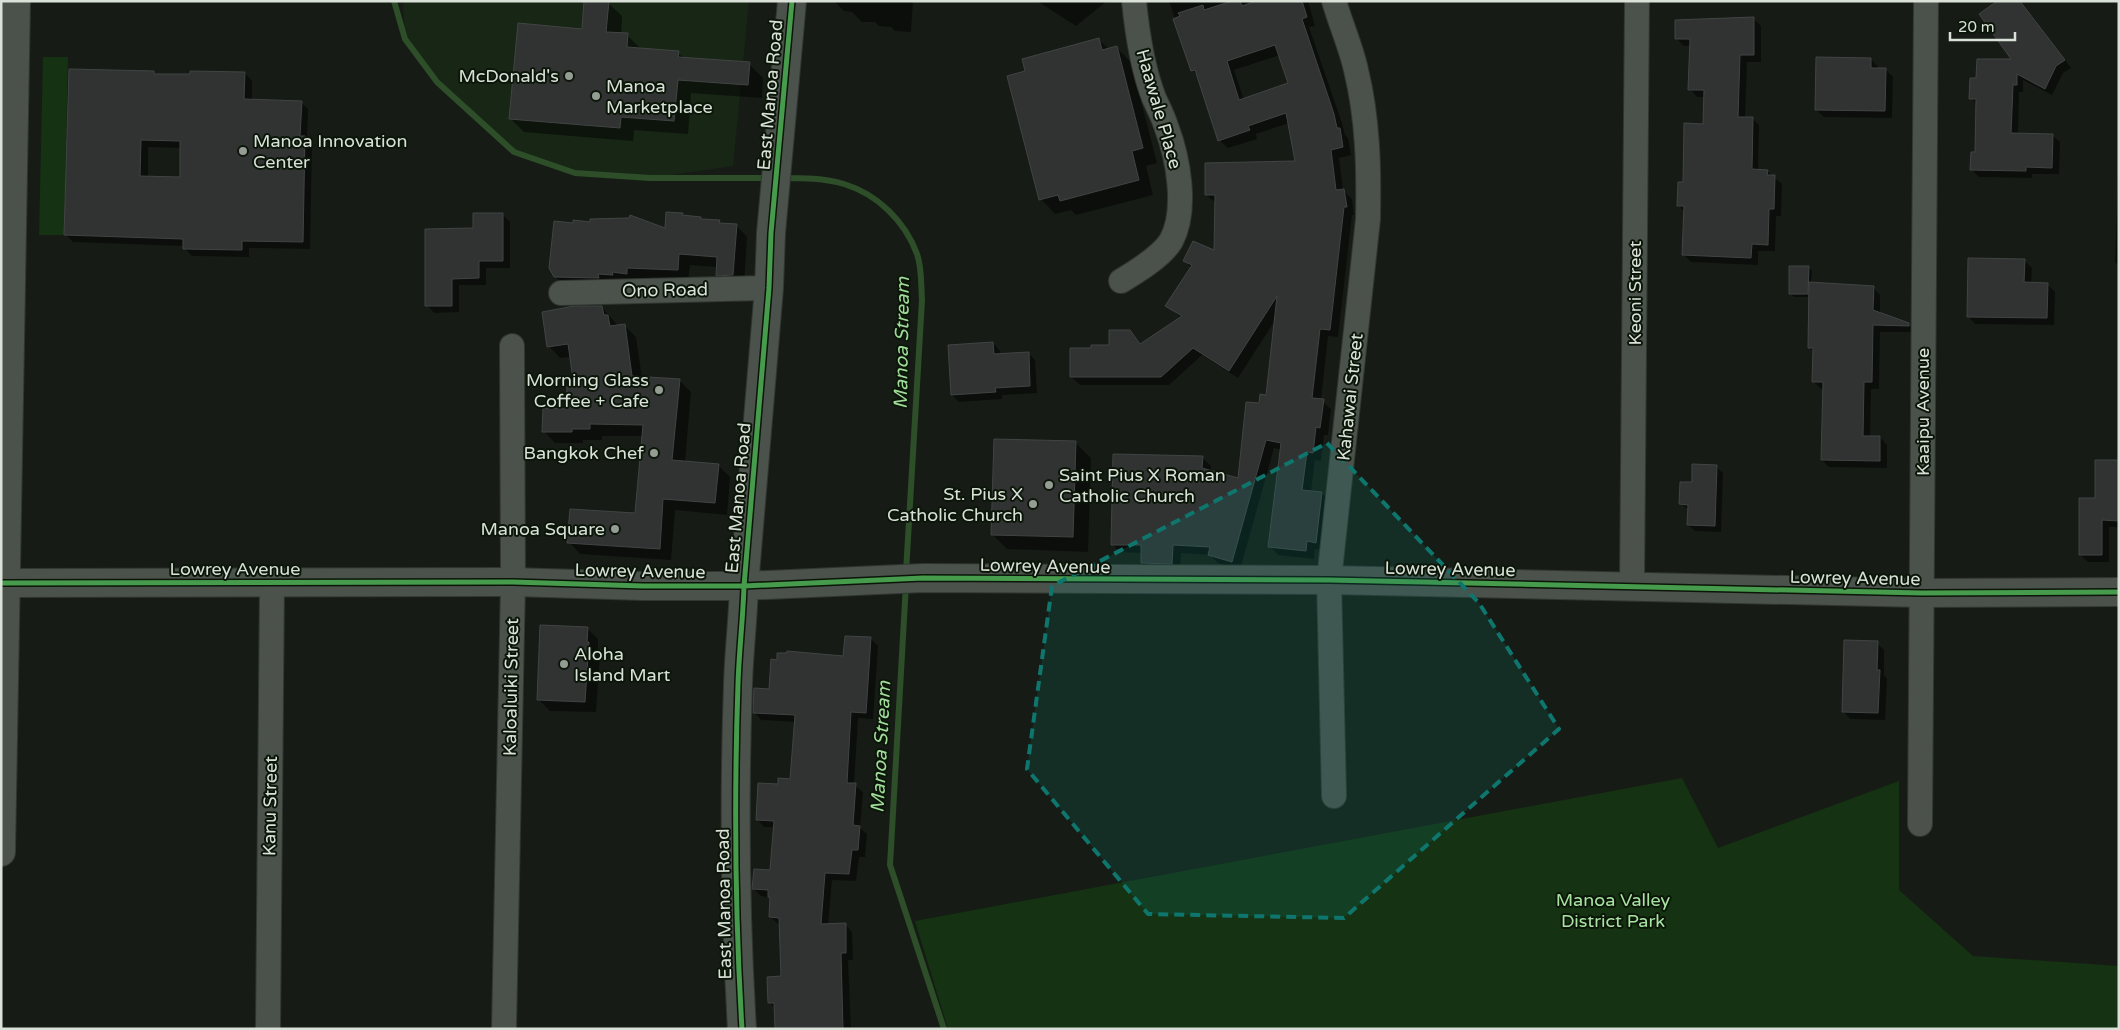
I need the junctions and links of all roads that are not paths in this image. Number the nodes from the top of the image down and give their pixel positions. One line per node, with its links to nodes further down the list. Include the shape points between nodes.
1 (16, 1): 13 (street)
2 (792, 1): 8 (street, East Manoa Road)
3 (1134, 1): 7 (street, Haawale Place, via 1139,39 1154,97 1176,157 1179,214 1170,241 1145,267)
4 (1334, 1): 11 (street, Kahawai Street, via 1357,72 1369,175 1368,219)
5 (1637, 1): 16 (street, Keoni Street)
6 (1926, 1): 18 (street, Kaaipu Avenue)
7 (1121, 281)
8 (769, 288): 9 (street, Ono Road); 15 (street, East Manoa Road)
9 (561, 293)
10 (512, 346): 12 (street, Kaloaluiki Street)
11 (1329, 580): 15 (street, Lowrey Avenue, via 923,578); 16 (street, Lowrey Avenue); 19 (street, Kahawai Street)
12 (513, 582): 14 (street, Lowrey Avenue); 15 (street, Lowrey Avenue); 23 (street, Kaloaluiki Street)
13 (3, 583): 14 (street, Lowrey Avenue); 21 (street)
14 (272, 583): 22 (street, Kanu Street)
15 (744, 586): 24 (street, East Manoa Road, via 738,691 735,910)
16 (1632, 586): 18 (street, Lowrey Avenue)
17 (2119, 592): 18 (street, Lowrey Avenue)
18 (1922, 593): 20 (street, Kaaipu Avenue)
19 (1334, 796)
20 (1920, 824)
21 (1, 852)
22 (268, 1029)
23 (504, 1029)
24 (742, 1029)

